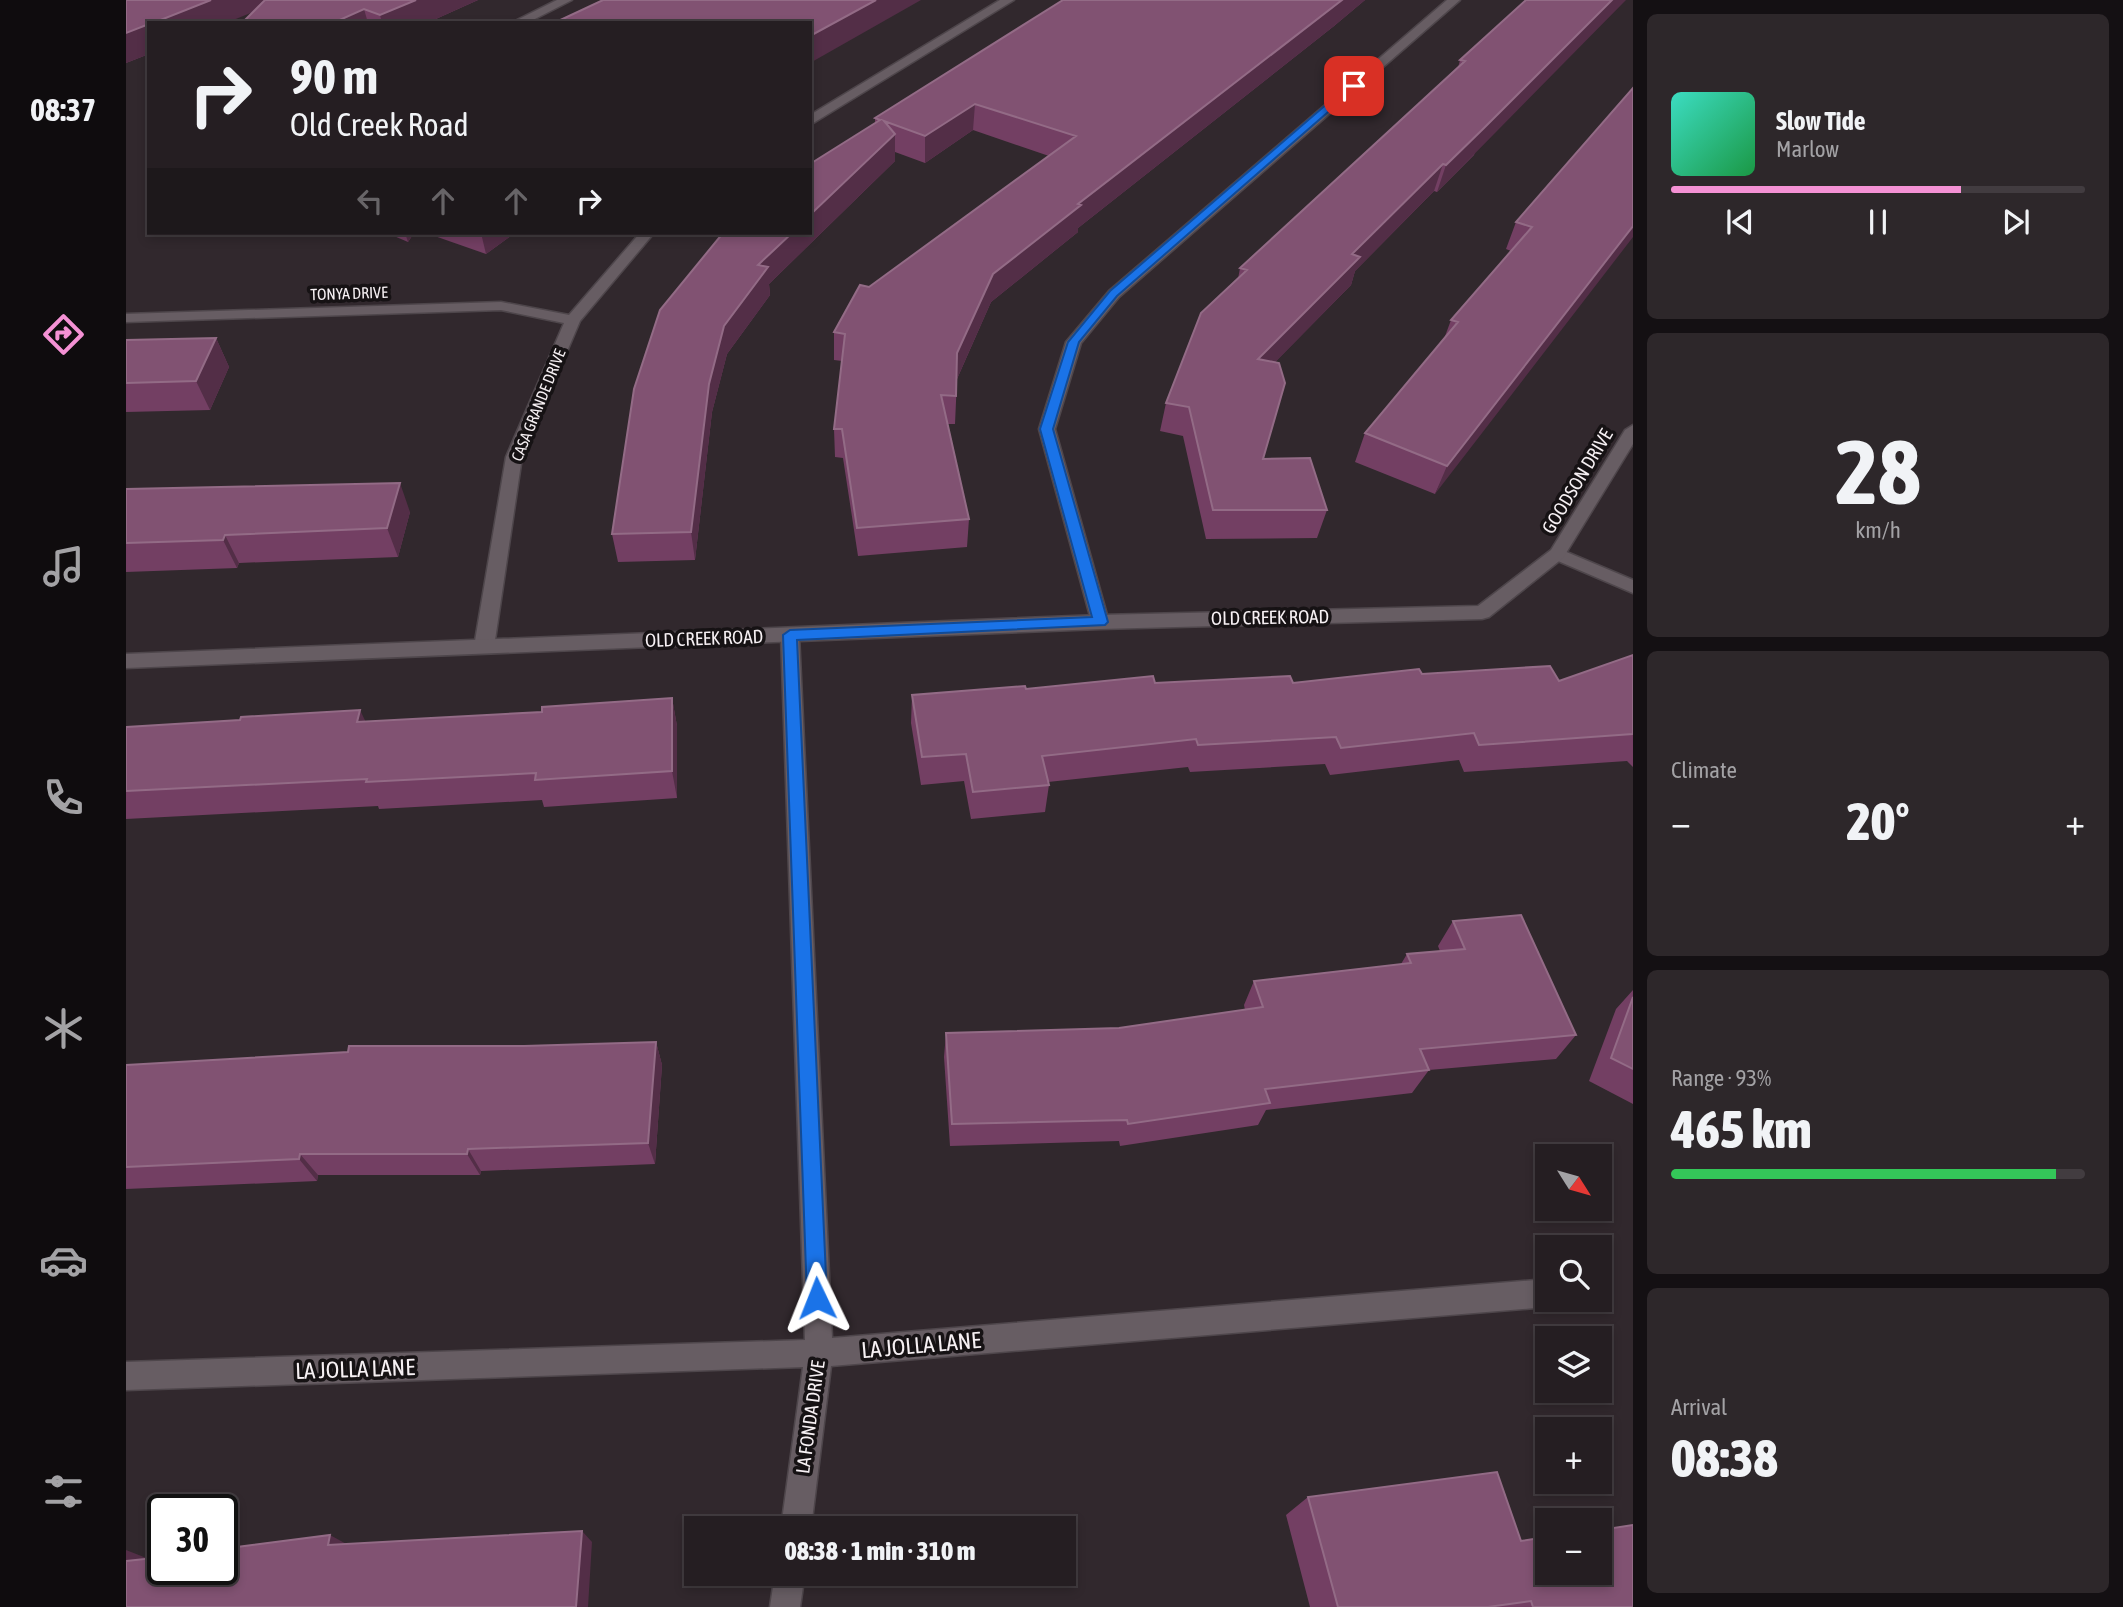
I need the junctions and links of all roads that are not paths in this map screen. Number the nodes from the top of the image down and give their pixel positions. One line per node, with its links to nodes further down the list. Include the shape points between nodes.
1 (566, 0): 4 (street)
2 (1008, 0): 5 (street)
3 (1454, 0): 12 (street, via 1114,294 1073,342 1047,429)
4 (521, 21)
5 (812, 120)
6 (645, 235): 8 (street, CASA GRANDE DRIVE)
7 (126, 318): 8 (street, TONYA DRIVE, via 501,306)
8 (573, 320): 14 (street, CASA GRANDE DRIVE, via 514,457)
9 (1633, 430): 10 (street, GOODSON DRIVE)
10 (1557, 554): 11 (street); 12 (street, OLD CREEK ROAD, via 1482,612)
11 (1633, 587)
12 (1100, 622): 13 (street, OLD CREEK ROAD)
13 (790, 635): 14 (street, OLD CREEK ROAD); 17 (street, LA FONDA DRIVE)
14 (484, 647): 15 (street, OLD CREEK ROAD)
15 (126, 661)
16 (1535, 1294): 17 (street, LA JOLLA LANE)
17 (819, 1353): 18 (street, LA JOLLA LANE); 19 (street, LA FONDA DRIVE)
18 (126, 1376)
19 (798, 1516)
20 (787, 1586): 21 (street)
21 (785, 1607)

